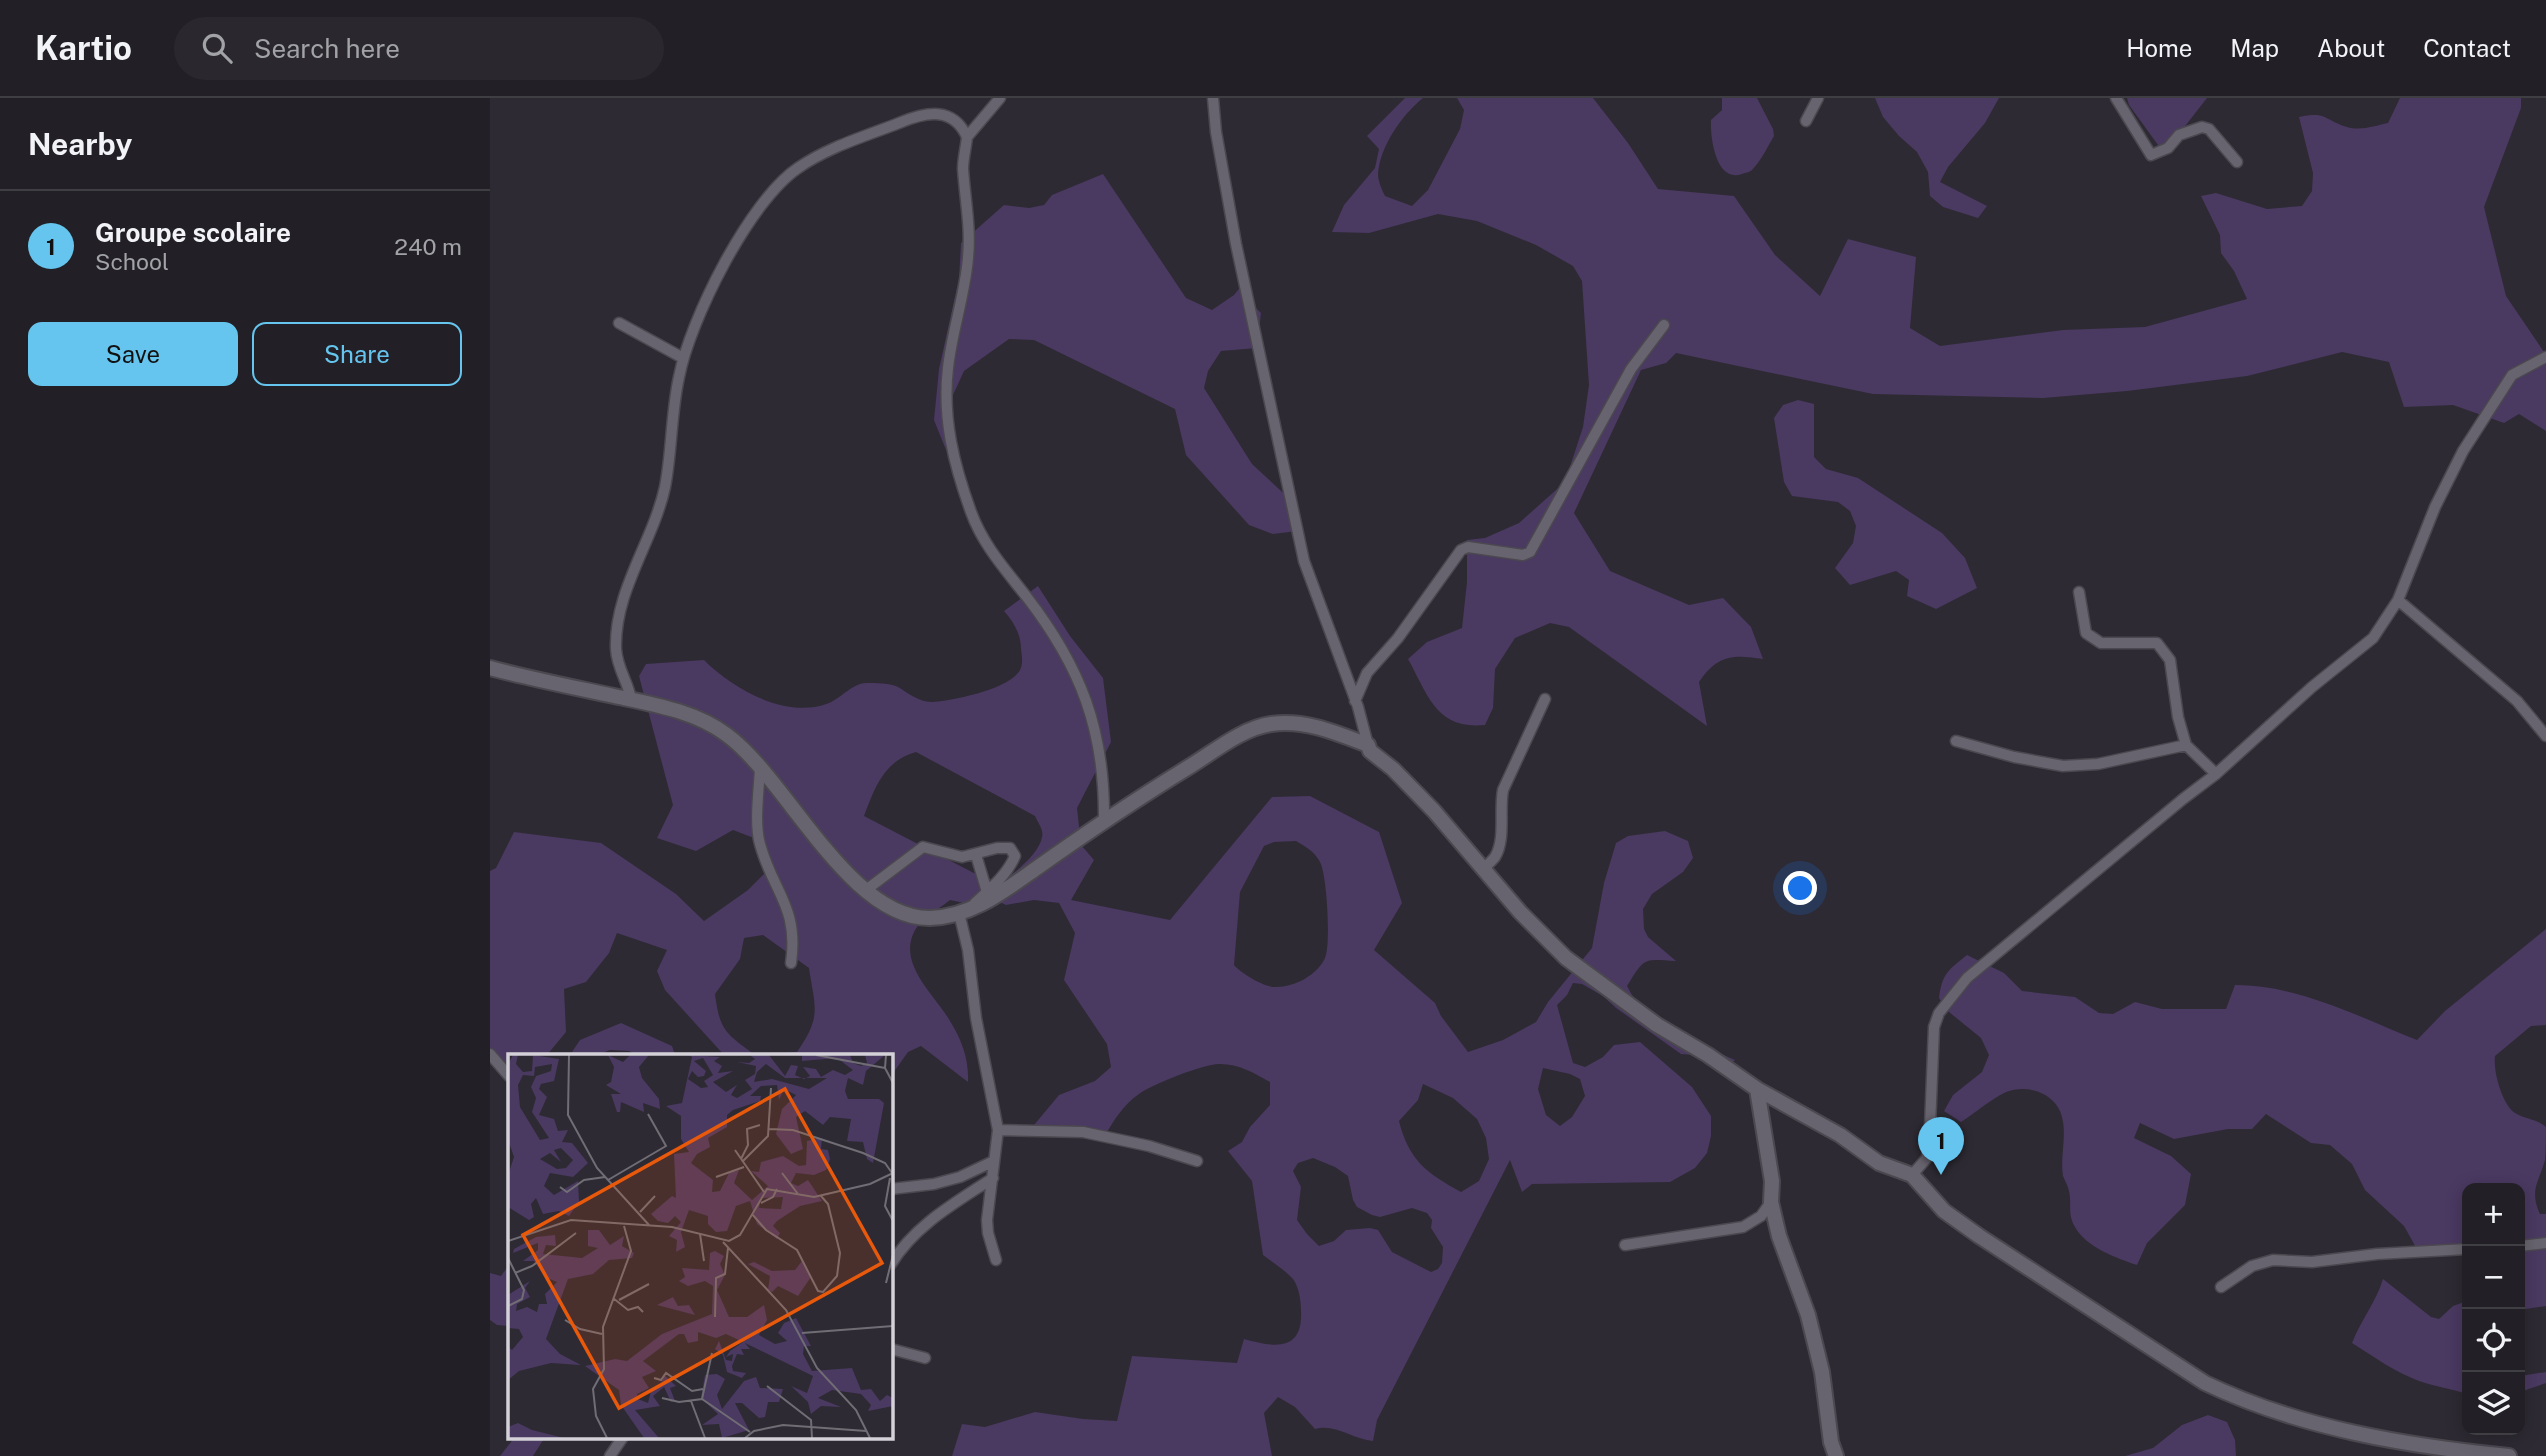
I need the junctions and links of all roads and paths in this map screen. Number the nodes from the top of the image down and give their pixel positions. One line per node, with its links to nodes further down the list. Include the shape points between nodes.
1 (1000, 98): 6 (street)
2 (1213, 98): 17 (street, via 1236,244 1300,541)
3 (1818, 98): 5 (street)
4 (2116, 98): 7 (street, via 2151,155 2168,148 2179,135 2202,127 2209,129)
5 (1806, 121)
6 (967, 137): 11 (street, via 956,121 931,113 798,167 744,229 710,292); 24 (street, via 963,167 968,257 946,398 952,454 982,538 1060,642 1077,675 1099,751)
7 (2237, 162)
8 (619, 323): 11 (street)
9 (1664, 325): 17 (street, via 1631,369 1530,552 1461,550 1367,673)
10 (2546, 357): 13 (street, via 2512,375 2463,451)
11 (683, 358): 15 (street, via 664,489 617,627 617,659)
12 (2079, 592): 20 (street, via 2086,633 2093,640 2157,643 2166,652)
13 (2398, 600): 18 (street, via 2517,701); 23 (street, via 2373,638)
14 (490, 668): 15 (main road)
15 (631, 699): 22 (main road, via 704,722 726,734)
16 (1545, 699): 26 (street, via 1503,790 1500,840 1495,857)
17 (1355, 701): 21 (street)
18 (2546, 736)
19 (1956, 741): 20 (street, via 2063,766 2098,764)
20 (2186, 744): 23 (street)
21 (1368, 746): 24 (main road, via 1314,726 1270,724 1249,731); 26 (main road, via 1434,811)
22 (760, 766): 27 (main road); 30 (street, via 759,840 792,925)
23 (2217, 774): 37 (street, via 1951,995 1934,1027 1929,1151)
24 (1104, 821): 29 (main road, via 997,895)
25 (976, 855): 27 (street, via 949,856 923,847); 28 (street); 28 (street, via 1005,846 1014,852 1012,862)
26 (1483, 869): 33 (main road, via 1566,958 1657,1025)
27 (866, 890): 29 (main road, via 883,903 915,916)
28 (987, 892): 29 (street)
29 (961, 913): 34 (street)
30 (791, 963)
31 (490, 1054): 32 (street)
32 (508, 1075)
33 (1757, 1089): 37 (main road, via 1840,1135 1879,1163); 40 (main road)
34 (998, 1130): 35 (street); 36 (street, via 1083,1132)
35 (994, 1161): 38 (street); 39 (street, via 960,1177)
36 (1197, 1161)
37 (1912, 1175): 53 (main road, via 1944,1211 1979,1237 2205,1383 2243,1401 2366,1435)
38 (993, 1178): 45 (street, via 987,1220); 46 (street, via 919,1228)
39 (892, 1189)
40 (1772, 1202): 42 (street, via 1743,1227); 52 (main road, via 1779,1236 1808,1315)
41 (2546, 1243): 43 (street)
42 (1625, 1245)
43 (2525, 1245)
44 (2462, 1249): 47 (street, via 2312,1262 2273,1260 2252,1266)
45 (996, 1260)
46 (892, 1262)
47 (2221, 1287)
48 (892, 1349): 49 (street)
49 (925, 1358)
50 (622, 1438): 51 (street)
51 (610, 1456)
52 (1836, 1456)
53 (2509, 1456)

